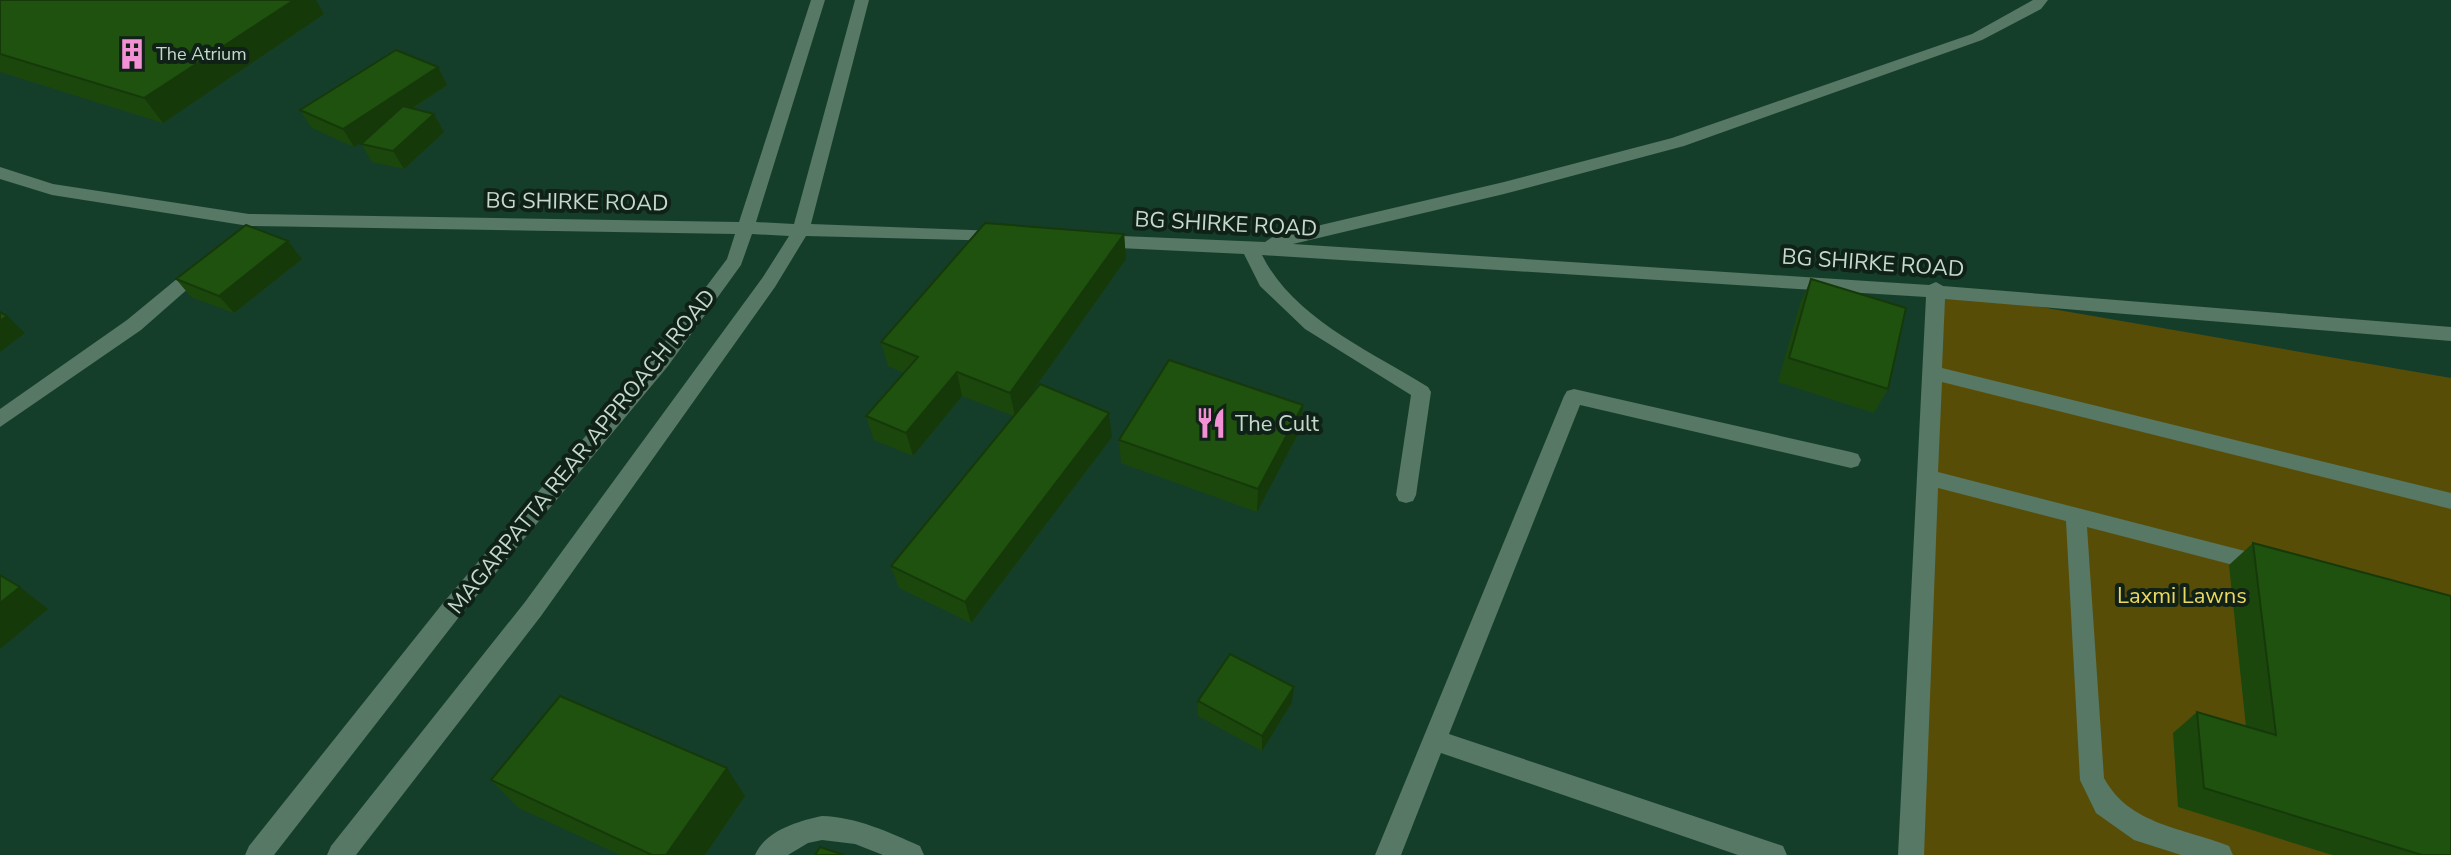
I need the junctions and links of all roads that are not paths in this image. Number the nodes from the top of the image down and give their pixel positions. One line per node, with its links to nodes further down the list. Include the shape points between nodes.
1 (818, 0): 6 (street, MAGARPATTA REAR APPROACH ROAD)
2 (862, 0): 7 (street, MAGARPATTA REAR APPROACH ROAD)
3 (2041, 0): 10 (street, via 1977,37 1678,142)
4 (0, 173): 5 (street, BG SHIRKE ROAD, via 52,189)
5 (249, 220): 6 (street, BG SHIRKE ROAD); 14 (street, via 134,325)
6 (746, 228): 7 (street, BG SHIRKE ROAD); 22 (street, MAGARPATTA REAR APPROACH ROAD, via 735,261 661,361 451,610)
7 (801, 230): 8 (street, BG SHIRKE ROAD); 23 (street, MAGARPATTA REAR APPROACH ROAD, via 533,609)
8 (1013, 238)
9 (1076, 240): 10 (street, BG SHIRKE ROAD)
10 (1250, 247): 11 (street, BG SHIRKE ROAD); 17 (street, via 1266,281 1312,324 1421,392)
11 (1936, 289): 12 (street, BG SHIRKE ROAD); 13 (street)
12 (2451, 334)
13 (1933, 373): 16 (street); 18 (street)
14 (0, 419)
15 (1851, 460): 21 (street, via 1574,396)
16 (1927, 477): 19 (street); 28 (street)
17 (1406, 495)
18 (2451, 501)
19 (2076, 515): 20 (street); 29 (street, via 2092,780 2105,805 2143,831)
20 (2286, 570)
21 (1434, 740): 26 (street); 27 (street)
22 (258, 855)
23 (340, 855)
24 (768, 855): 25 (street, via 818,825 862,832)
25 (911, 855)
26 (1388, 855)
27 (1774, 855)
28 (1911, 855)
29 (2220, 855)

